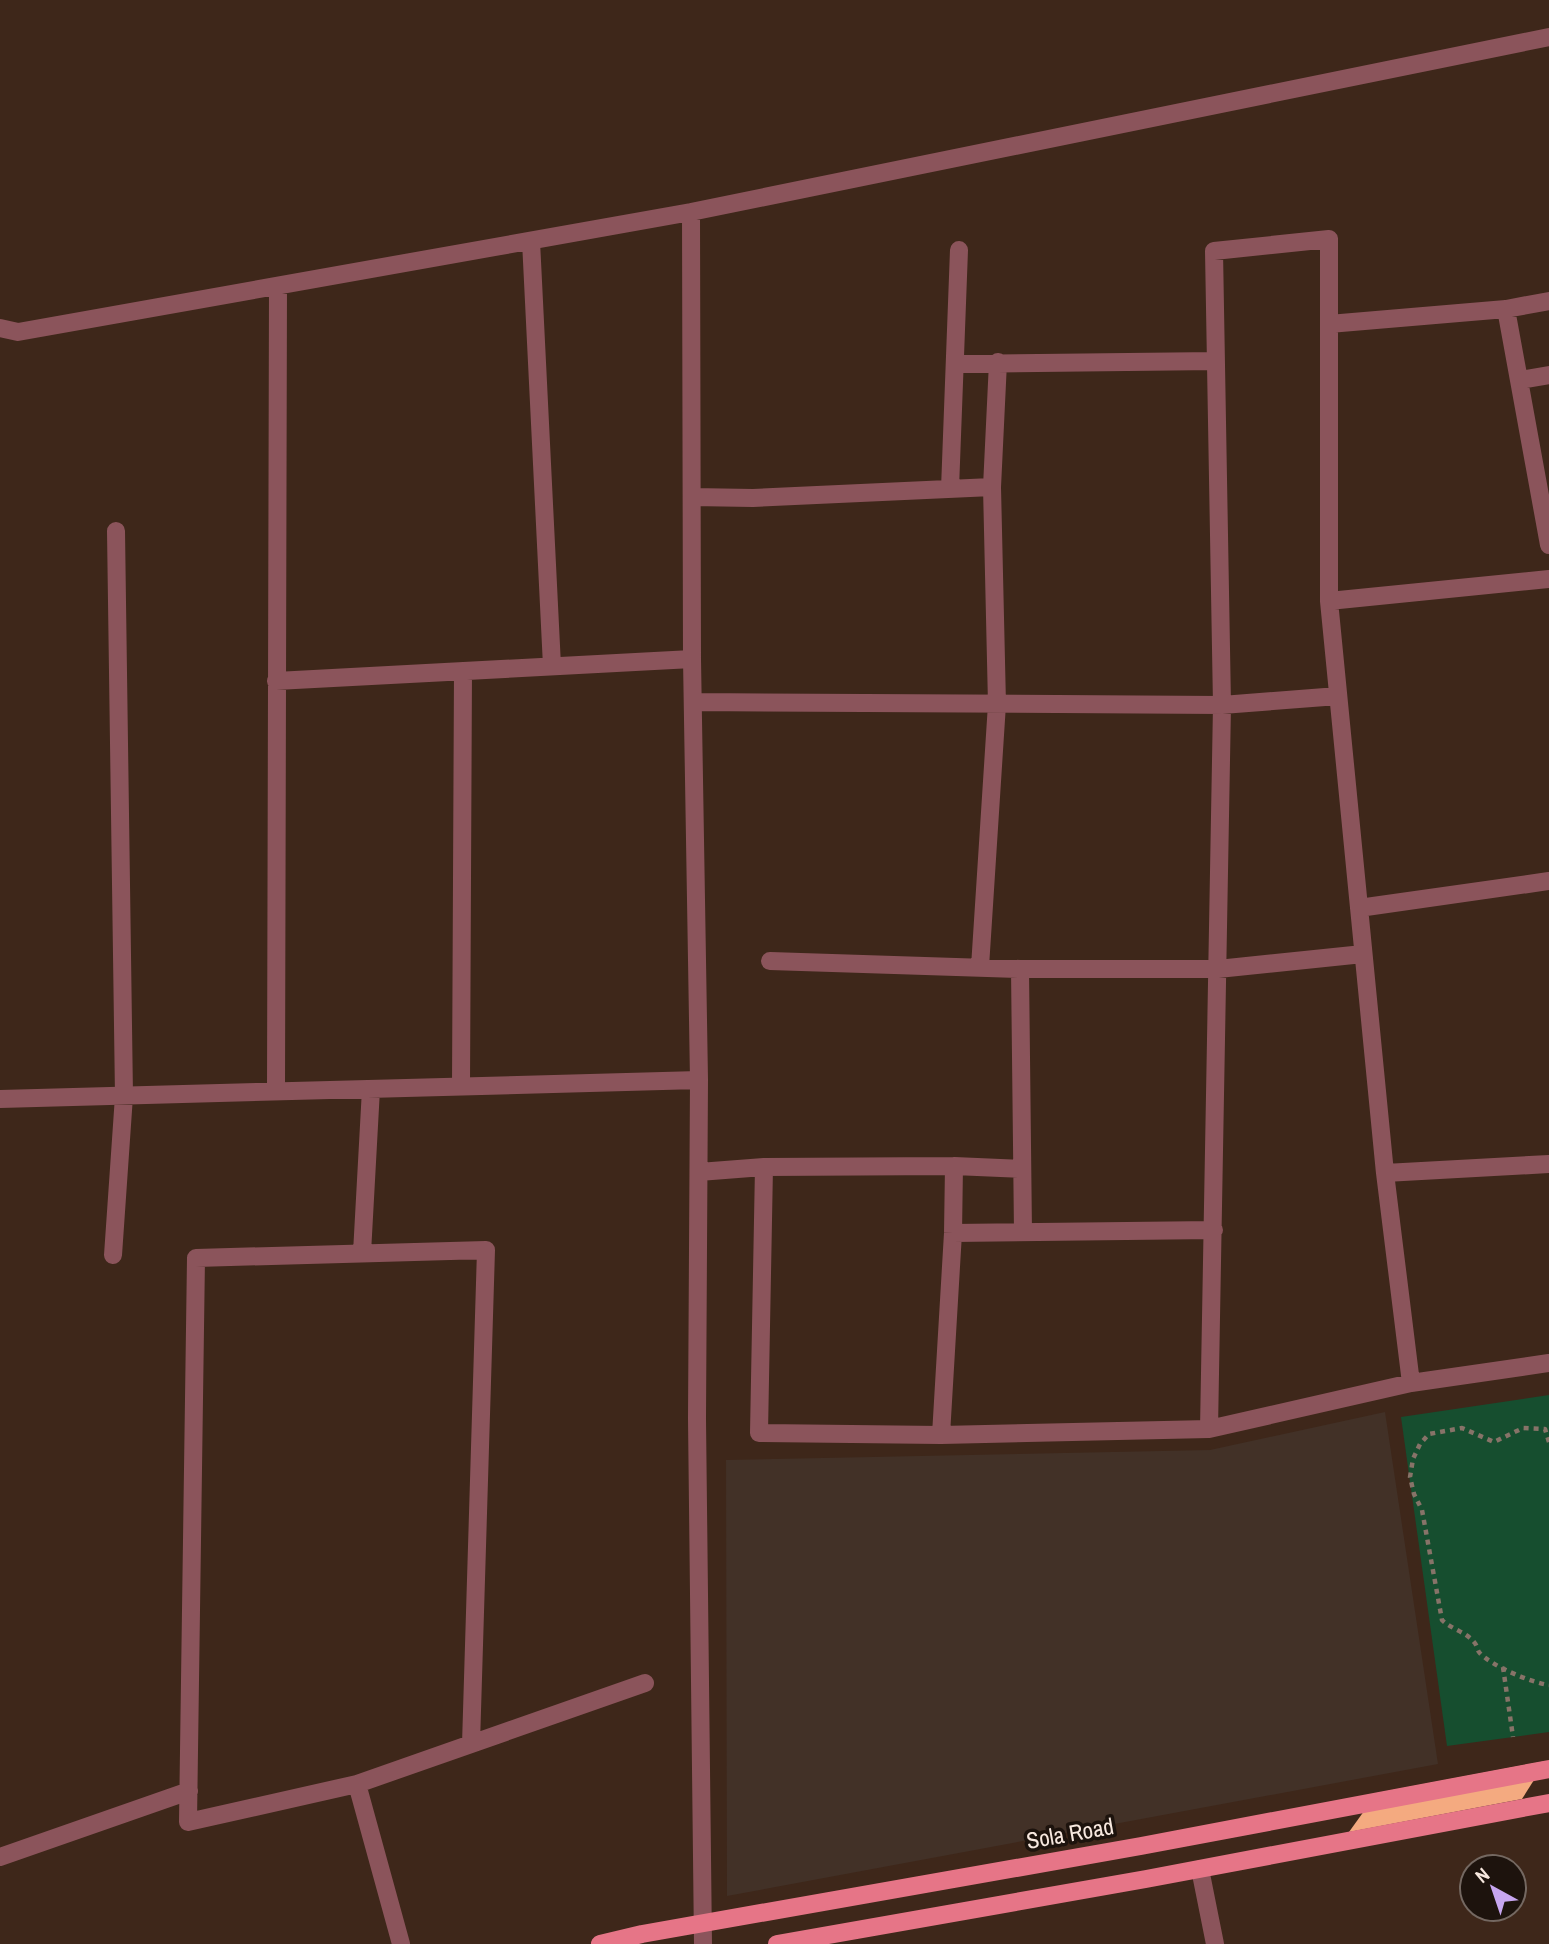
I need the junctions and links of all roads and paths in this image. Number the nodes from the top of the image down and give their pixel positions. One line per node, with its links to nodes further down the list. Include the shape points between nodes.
1 (1549, 37): 2 (street)
2 (691, 212): 3 (street); 17 (street)
3 (531, 241): 5 (street); 23 (street)
4 (959, 250): 12 (street)
5 (278, 286): 9 (street, via 18,332); 25 (street)
6 (1549, 301): 7 (street)
7 (1506, 309): 8 (street); 14 (street)
8 (1329, 324): 10 (street, via 1329,239 1214,251); 21 (street)
9 (0, 328)
10 (1216, 361): 11 (street); 29 (street)
11 (998, 362): 12 (street); 15 (street)
12 (955, 364): 16 (street)
13 (1549, 375): 14 (street)
14 (1520, 380): 19 (street)
15 (992, 487): 16 (street); 28 (street)
16 (950, 489): 17 (street)
17 (692, 497): 22 (street)
18 (116, 531): 41 (street)
19 (1549, 545)
20 (1549, 579): 21 (street)
21 (1329, 601): 26 (street)
22 (692, 659): 23 (street); 27 (street)
23 (552, 666): 24 (street)
24 (463, 671): 25 (street); 38 (street)
25 (276, 681): 40 (street)
26 (1338, 696): 29 (street); 31 (street)
27 (693, 702): 28 (street); 37 (street)
28 (997, 704): 29 (street); 34 (street)
29 (1222, 705): 36 (street)
30 (1549, 881): 31 (street)
31 (1359, 908): 32 (street)
32 (1363, 954): 36 (street); 48 (street)
33 (770, 961): 34 (street)
34 (979, 967): 35 (street)
35 (1020, 969): 36 (street); 46 (street)
36 (1218, 969): 49 (street)
37 (699, 1080): 38 (street); 47 (street)
38 (461, 1086): 39 (street)
39 (371, 1089): 40 (street); 52 (street)
40 (276, 1091): 41 (street)
41 (124, 1096): 42 (street); 53 (street)
42 (0, 1099)
43 (1549, 1164): 48 (street)
44 (954, 1166): 45 (street); 46 (street); 51 (street)
45 (764, 1167): 47 (street); 57 (street, via 759,1433)
46 (1022, 1169): 50 (street)
47 (699, 1171): 70 (street, via 697,1419)
48 (1385, 1173): 55 (street)
49 (1214, 1230): 50 (street); 56 (street)
50 (1023, 1232): 51 (street)
51 (953, 1233): 57 (street)
52 (362, 1253): 63 (street, via 486,1250); 66 (street, via 196,1258)
53 (113, 1255)
54 (1549, 1363): 55 (street)
55 (1411, 1383): 56 (street)
56 (1209, 1429): 57 (street)
57 (941, 1435)
58 (1549, 1442): 59 (path, via 1545,1429 1523,1429 1494,1442 1462,1428 1429,1434 1413,1459 1410,1477 1422,1510 1442,1620 1474,1642 1489,1662)
59 (1503, 1667): 61 (path); 62 (path)
60 (645, 1683): 63 (street)
61 (1549, 1685)
62 (1513, 1737)
63 (471, 1744): 65 (street)
64 (1549, 1769): 70 (main road, Sola Road)
65 (358, 1784): 66 (street, via 188,1822); 71 (street)
66 (188, 1791): 68 (street)
67 (1549, 1803): 69 (main road)
68 (0, 1857)
69 (1200, 1869): 74 (main road); 75 (street)
70 (704, 1923): 72 (main road, Sola Road); 73 (street)
71 (401, 1944)
72 (600, 1944)
73 (703, 1944)
74 (777, 1944)
75 (1215, 1944)

